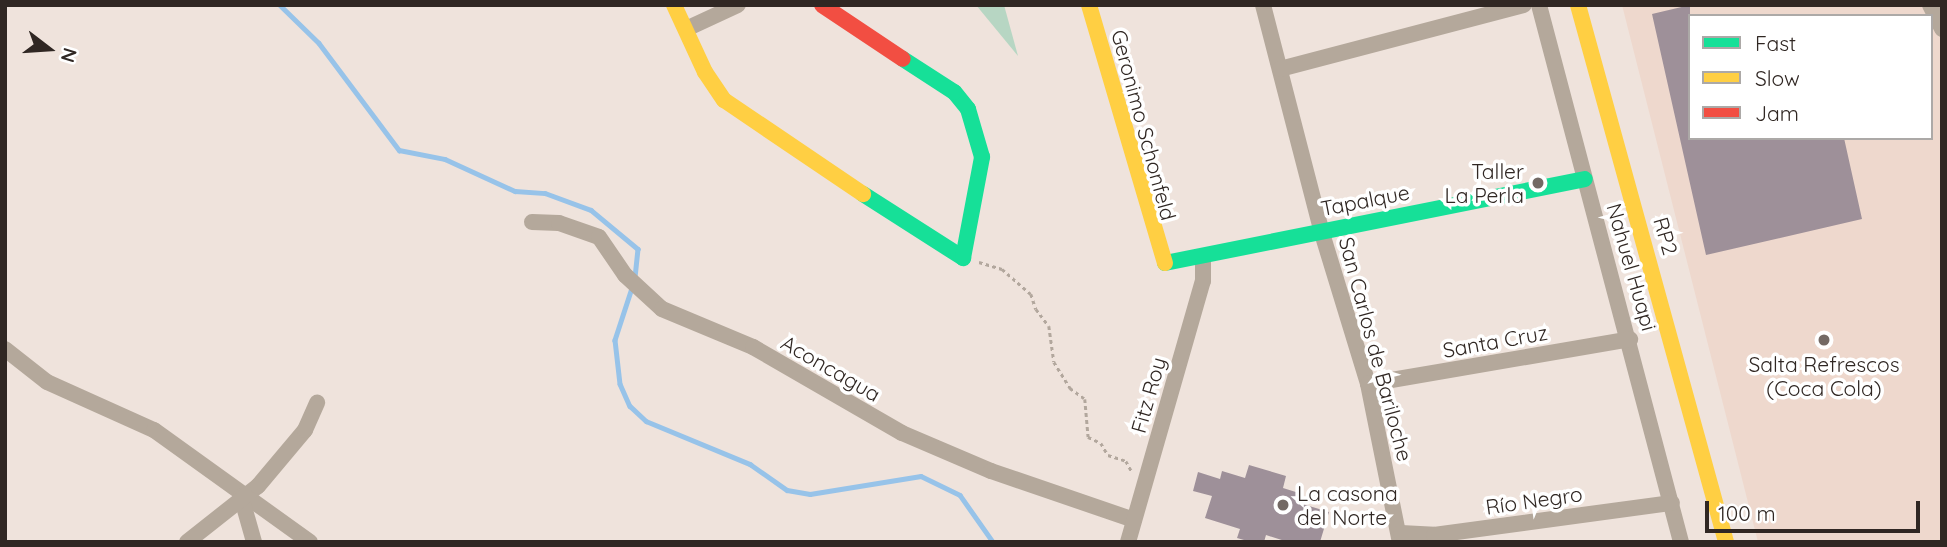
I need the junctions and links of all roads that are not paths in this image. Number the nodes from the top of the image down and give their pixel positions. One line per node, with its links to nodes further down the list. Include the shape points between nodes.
1 (674, 5): 10 (street)
2 (738, 5): 10 (street)
3 (822, 5): 10 (street, via 954,92 968,108 982,158 963,258 724,100 705,72)
4 (1089, 5): 16 (street, Geronimo Schonfeld)
5 (1263, 5): 12 (street, San Carlos de Bariloche)
6 (1524, 5): 12 (street)
7 (1539, 5): 13 (street, Nahuel Huapi)
8 (1578, 5): 22 (street, RP2 / RP2)
9 (1930, 5): 11 (street)
10 (686, 29)
11 (1942, 29)
12 (1280, 69): 15 (street, San Carlos de Bariloche)
13 (1585, 179): 15 (street, Tapalque); 18 (street, Nahuel Huapi)
14 (532, 222): 25 (street, Aconcagua, via 559,223 599,237 625,275 679,320 753,347 902,433 991,471)
15 (1321, 230): 17 (street, Tapalque); 20 (street, San Carlos de Bariloche)
16 (1158, 257): 17 (street, Tapalque, via 1170,266)
17 (1203, 258): 25 (street, Fitz Roy, via 1203,281)
18 (1630, 339): 20 (street, Santa Cruz); 24 (street, Nahuel Huapi)
19 (5, 349): 23 (street, via 47,382 154,430)
20 (1368, 384): 26 (street, San Carlos de Bariloche)
21 (317, 403): 23 (street, via 287,452 258,486)
22 (1709, 479): 32 (street, RP2); 33 (street, RP2)
23 (241, 496): 27 (street); 28 (street); 29 (street)
24 (1672, 503): 26 (street, Río Negro); 31 (street, Nahuel Huapi)
25 (1134, 520): 30 (street, Fitz Roy)
26 (1401, 537)
27 (187, 542)
28 (254, 542)
29 (310, 542)
30 (1128, 542)
31 (1681, 542)
32 (1716, 542)
33 (1726, 542)

